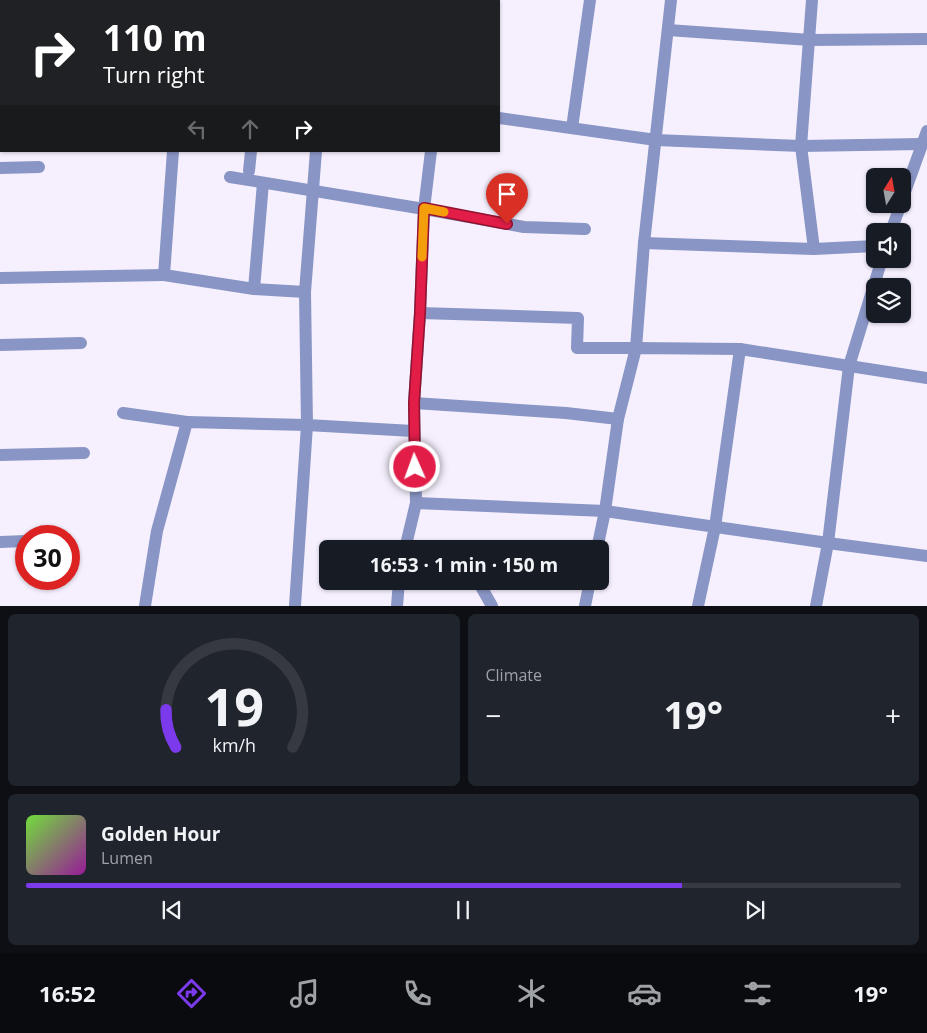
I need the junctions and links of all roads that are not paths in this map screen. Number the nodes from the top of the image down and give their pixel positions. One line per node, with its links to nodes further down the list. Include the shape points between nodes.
1 (590, 0): 8 (street)
2 (671, 0): 4 (street)
3 (812, 0): 5 (street)
4 (668, 30): 5 (street); 10 (street)
5 (810, 40): 6 (street); 12 (street)
6 (927, 40)
7 (500, 118): 8 (street)
8 (572, 128): 10 (street)
9 (927, 131): 11 (street)
10 (656, 140): 12 (street); 26 (street)
11 (922, 144): 12 (street); 20 (street)
12 (801, 146): 28 (street)
13 (173, 152): 30 (street)
14 (251, 152): 19 (street)
15 (316, 152): 23 (street)
16 (431, 152): 24 (street)
17 (39, 167): 18 (street)
18 (0, 168)
19 (249, 171)
20 (911, 175)
21 (230, 178): 22 (street)
22 (263, 183): 23 (street); 32 (street)
23 (313, 192): 24 (street); 33 (street)
24 (424, 208): 25 (street, via 524,227); 34 (street)
25 (585, 229)
26 (644, 244): 28 (street); 37 (street)
27 (866, 246): 28 (street)
28 (814, 248)
29 (879, 268): 39 (street)
30 (164, 275): 31 (street); 32 (street)
31 (0, 278)
32 (254, 289): 33 (street)
33 (305, 292): 45 (street)
34 (420, 313): 37 (street, via 578,318 577,348); 41 (street)
35 (81, 343): 36 (street)
36 (0, 345)
37 (636, 348): 38 (street); 43 (street)
38 (740, 349): 39 (street); 51 (street)
39 (849, 366): 40 (street); 56 (street)
40 (927, 378)
41 (414, 403): 43 (street); 46 (street)
42 (123, 413): 44 (street)
43 (618, 419): 50 (street)
44 (187, 422): 45 (street); 61 (street, via 157,531)
45 (307, 425): 46 (street); 62 (street)
46 (414, 431): 49 (street)
47 (84, 453): 48 (street)
48 (0, 455)
49 (416, 503): 50 (street); 52 (street)
50 (605, 511): 51 (street); 53 (street)
51 (715, 527): 56 (street); 66 (street)
52 (408, 540)
53 (599, 540)
54 (15, 541): 55 (street)
55 (0, 542)
56 (828, 543): 57 (street); 67 (street)
57 (927, 556)
58 (398, 590): 63 (street)
59 (483, 590): 64 (street)
60 (588, 590): 65 (street)
61 (145, 606)
62 (295, 606)
63 (397, 606)
64 (492, 606)
65 (585, 606)
66 (698, 606)
67 (816, 606)

